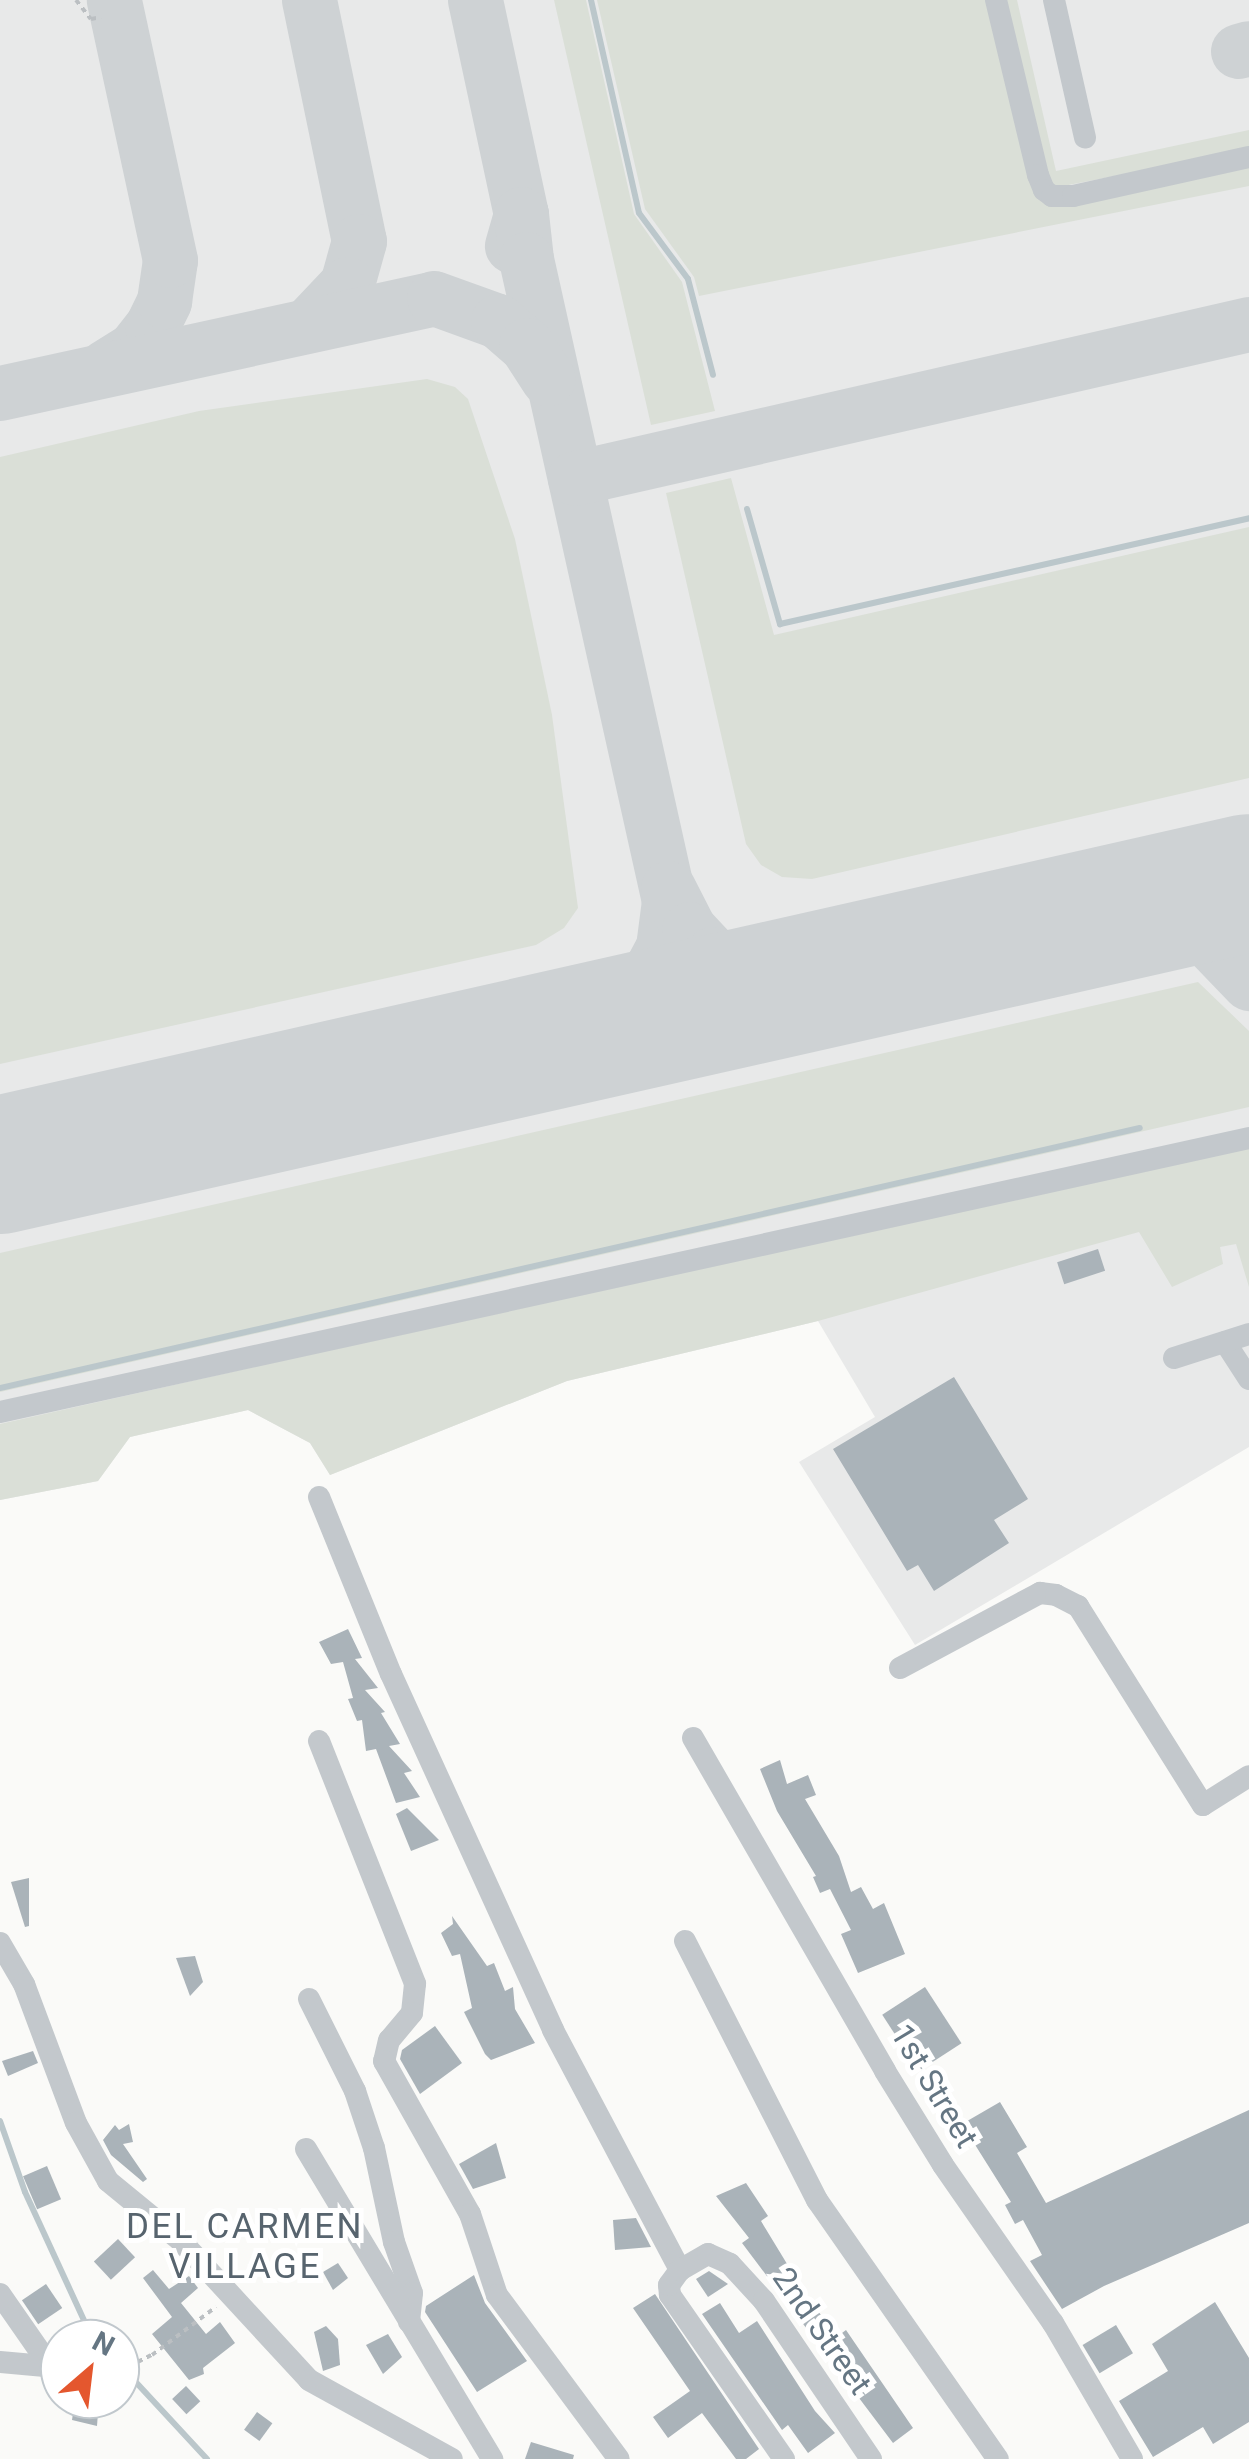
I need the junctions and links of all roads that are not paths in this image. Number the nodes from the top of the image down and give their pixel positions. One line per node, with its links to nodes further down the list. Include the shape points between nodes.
1 (996, 0): 4 (street, via 1038,176 1052,196)
2 (1054, 0): 3 (street)
3 (1086, 138)
4 (1249, 157)
5 (1249, 1138): 10 (street)
6 (1249, 1334): 7 (street)
7 (1225, 1342): 8 (street); 9 (street)
8 (1174, 1358)
9 (1249, 1379)
10 (0, 1412)
11 (319, 1497): 20 (street, via 391,1674 553,2030)
12 (900, 1668): 15 (street, via 1040,1593 1056,1595 1078,1606 1203,1804)
13 (693, 1738): 32 (street, 1st Street, via 885,2071 1053,2323)
14 (319, 1741): 28 (street, via 415,1984 415,2005 389,2040 384,2061 470,2214 497,2295)
15 (1249, 1776)
16 (685, 1941): 31 (street, via 817,2200)
17 (0, 1943): 26 (street, via 108,2182 160,2221 310,2380)
18 (310, 1999): 22 (street, via 374,2148 412,2294)
19 (306, 2149): 22 (street)
20 (680, 2270): 29 (street, via 670,2296); 30 (street, 2nd Street, via 708,2254 730,2264 764,2301)
21 (0, 2294): 23 (street)
22 (409, 2322): 27 (street)
23 (40, 2347)
24 (0, 2362): 25 (street)
25 (40, 2366)
26 (452, 2459)
27 (492, 2459)
28 (618, 2459)
29 (784, 2459)
30 (871, 2459)
31 (998, 2459)
32 (1132, 2459)

